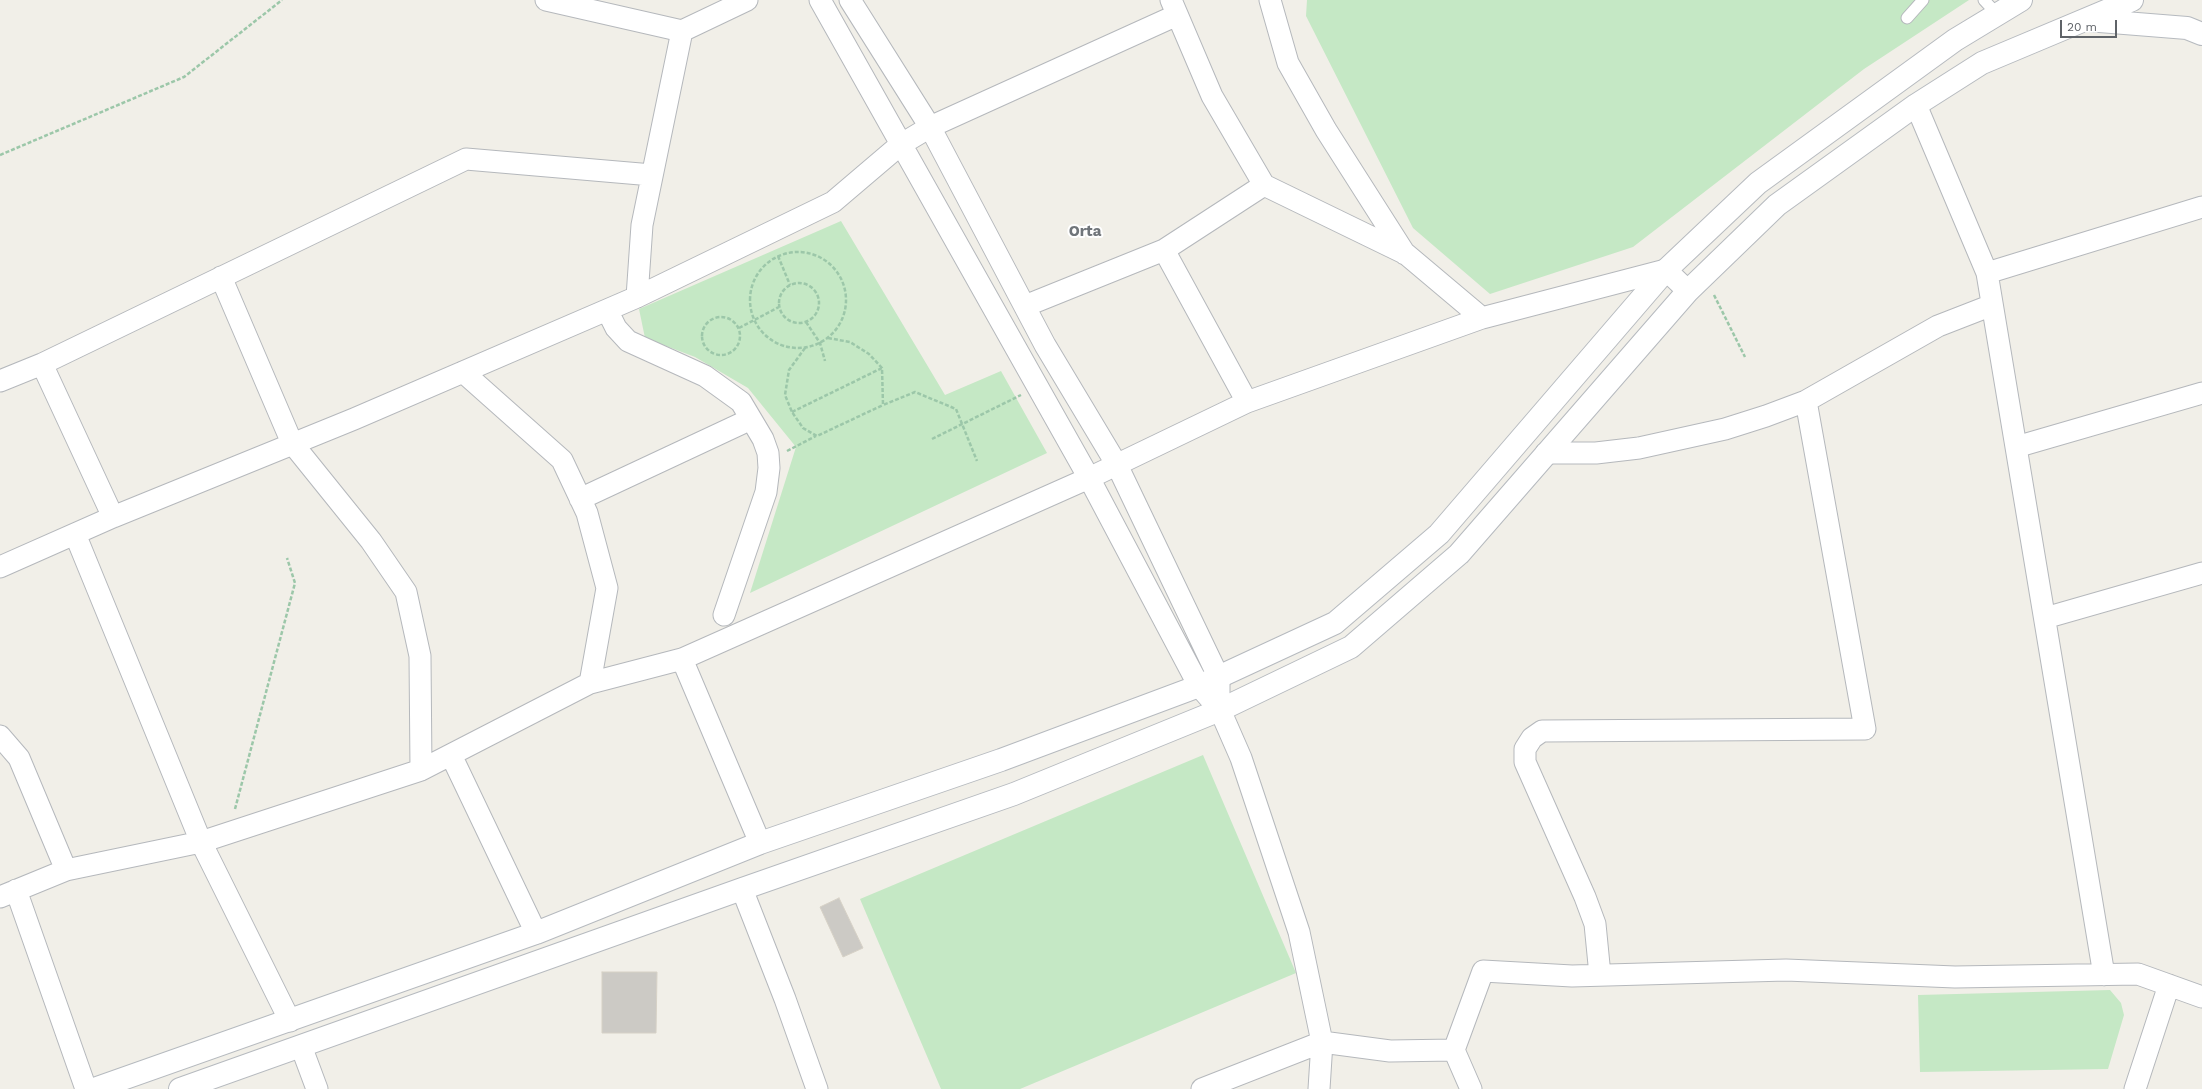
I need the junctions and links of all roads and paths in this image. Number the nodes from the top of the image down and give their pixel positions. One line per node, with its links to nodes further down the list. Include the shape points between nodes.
1 (282, 0): 19 (path, via 184,77)
2 (546, 0): 14 (street)
3 (748, 0): 14 (street)
4 (820, 0): 18 (street)
5 (850, 0): 17 (street)
6 (1270, 0): 24 (street, via 1288,63 1326,130)
7 (1923, 0): 12 (lane)
8 (2021, 0): 11 (street)
9 (2132, 0): 13 (street)
10 (1174, 7): 17 (street); 21 (street, via 1212,96)
11 (1991, 7): 26 (street, via 1955,40 1758,183)
12 (1907, 18)
13 (2082, 20): 15 (street, via 2187,28); 16 (street, via 1982,63)
14 (682, 31): 20 (street)
15 (2202, 34)
16 (1916, 105): 27 (street); 28 (street, via 1777,205)
17 (930, 127): 18 (street); 34 (street)
18 (900, 145): 32 (street, via 833,202); 50 (street)
19 (0, 155)
20 (652, 175): 29 (street, via 466,159); 32 (street, via 642,225)
21 (1264, 185): 23 (street); 24 (street)
22 (2202, 207): 27 (street)
23 (1164, 250): 34 (street); 53 (street)
24 (1406, 254): 37 (street)
25 (778, 256): 30 (path); 38 (path, via 769,261 758,273 751,288 750,304); 41 (path, via 800,252 816,255 830,264 840,277 845,291 846,307 841,322)
26 (1666, 270): 31 (street); 37 (street); 76 (street, via 1439,534 1335,623)
27 (1987, 273): 33 (street)
28 (1704, 274): 31 (street); 44 (path)
29 (221, 277): 46 (street); 60 (street)
30 (790, 284): 35 (path, via 781,294); 39 (path, via 809,285 817,295 819,307)
31 (1688, 291): 62 (street)
32 (637, 297): 36 (street)
33 (1992, 305): 52 (street, via 1938,326); 61 (street)
34 (1025, 306): 65 (street, via 1045,345)
35 (779, 307): 38 (path); 39 (path, via 782,314 793,322)
36 (607, 310): 48 (street); 56 (street, via 616,328 628,341 705,376 741,402)
37 (1482, 318): 53 (street)
38 (754, 320): 40 (path); 43 (path, via 762,333 775,342 789,348)
39 (806, 322): 42 (path)
40 (739, 328): 40 (path, via 736,323 725,317 713,318 703,327 702,340 715,354 728,354 734,351 740,341)
41 (828, 338): 42 (path); 47 (path, via 850,342 869,354)
42 (820, 343): 43 (path); 45 (path)
43 (805, 348): 55 (path, via 789,370 785,394)
44 (1745, 357)
45 (825, 361)
46 (42, 364): 49 (street); 68 (street)
47 (882, 368): 54 (path); 55 (path)
48 (462, 372): 60 (street); 67 (street, via 562,460)
49 (0, 381)
50 (1037, 387): 57 (path); 66 (street)
51 (2202, 392): 61 (street)
52 (1806, 401): 62 (street, via 1725,429 1682,440 1596,453); 90 (street, via 1865,729 1542,731 1532,738 1525,749 1525,762 1595,924)
53 (1247, 402): 65 (street)
54 (883, 405): 57 (path, via 915,392 956,409); 58 (path)
55 (792, 412): 58 (path, via 803,428)
56 (751, 419): 63 (street, via 764,439); 67 (street)
57 (962, 425): 59 (path); 64 (path)
58 (817, 436): 63 (path)
59 (932, 440)
60 (292, 443): 68 (street); 82 (street, via 371,541 406,592 420,656)
61 (2016, 447): 74 (street)
62 (1546, 453): 79 (street, via 1460,554 1351,647)
63 (768, 461): 73 (street, via 766,492)
64 (976, 461)
65 (1117, 465): 66 (street); 76 (street)
66 (1089, 478): 75 (street); 78 (street)
67 (580, 499): 77 (street, via 587,513 607,588)
68 (113, 517): 69 (street)
69 (75, 534): 71 (street); 84 (street)
70 (287, 558): 83 (path, via 295,583)
71 (0, 567)
72 (2202, 573): 74 (street)
73 (724, 615)
74 (2045, 618): 91 (street)
75 (682, 659): 77 (street); 85 (street)
76 (1219, 678): 78 (street); 79 (street)
77 (590, 683): 81 (street)
78 (1199, 686): 79 (street); 85 (street, via 1001,760)
79 (1220, 710): 87 (street, via 1014,794); 95 (street, via 1241,758 1299,932)
80 (0, 736): 86 (street, via 19,758)
81 (451, 755): 82 (street); 89 (street)
82 (421, 770): 83 (street)
83 (229, 833): 84 (street)
84 (201, 842): 86 (street); 94 (street)
85 (760, 843): 89 (street)
86 (66, 870): 88 (street)
87 (742, 889): 96 (street); 102 (street)
88 (8, 894): 98 (street)
89 (536, 933): 94 (street)
90 (1600, 975): 91 (street, via 1786,970 1955,977); 97 (street, via 1483,971)
91 (2104, 975): 92 (street, via 2138,974)
92 (2169, 985): 93 (street); 106 (street)
93 (2202, 997)
94 (290, 1021): 96 (street); 99 (street)
95 (1322, 1042): 97 (street, via 1390,1051); 103 (street); 104 (street)
96 (301, 1046): 100 (street); 101 (street)
97 (1454, 1050): 105 (street)
98 (86, 1089)
99 (94, 1089)
100 (180, 1089)
101 (317, 1089)
102 (817, 1089)
103 (1202, 1089)
104 (1319, 1089)
105 (1471, 1089)
106 (2135, 1089)

